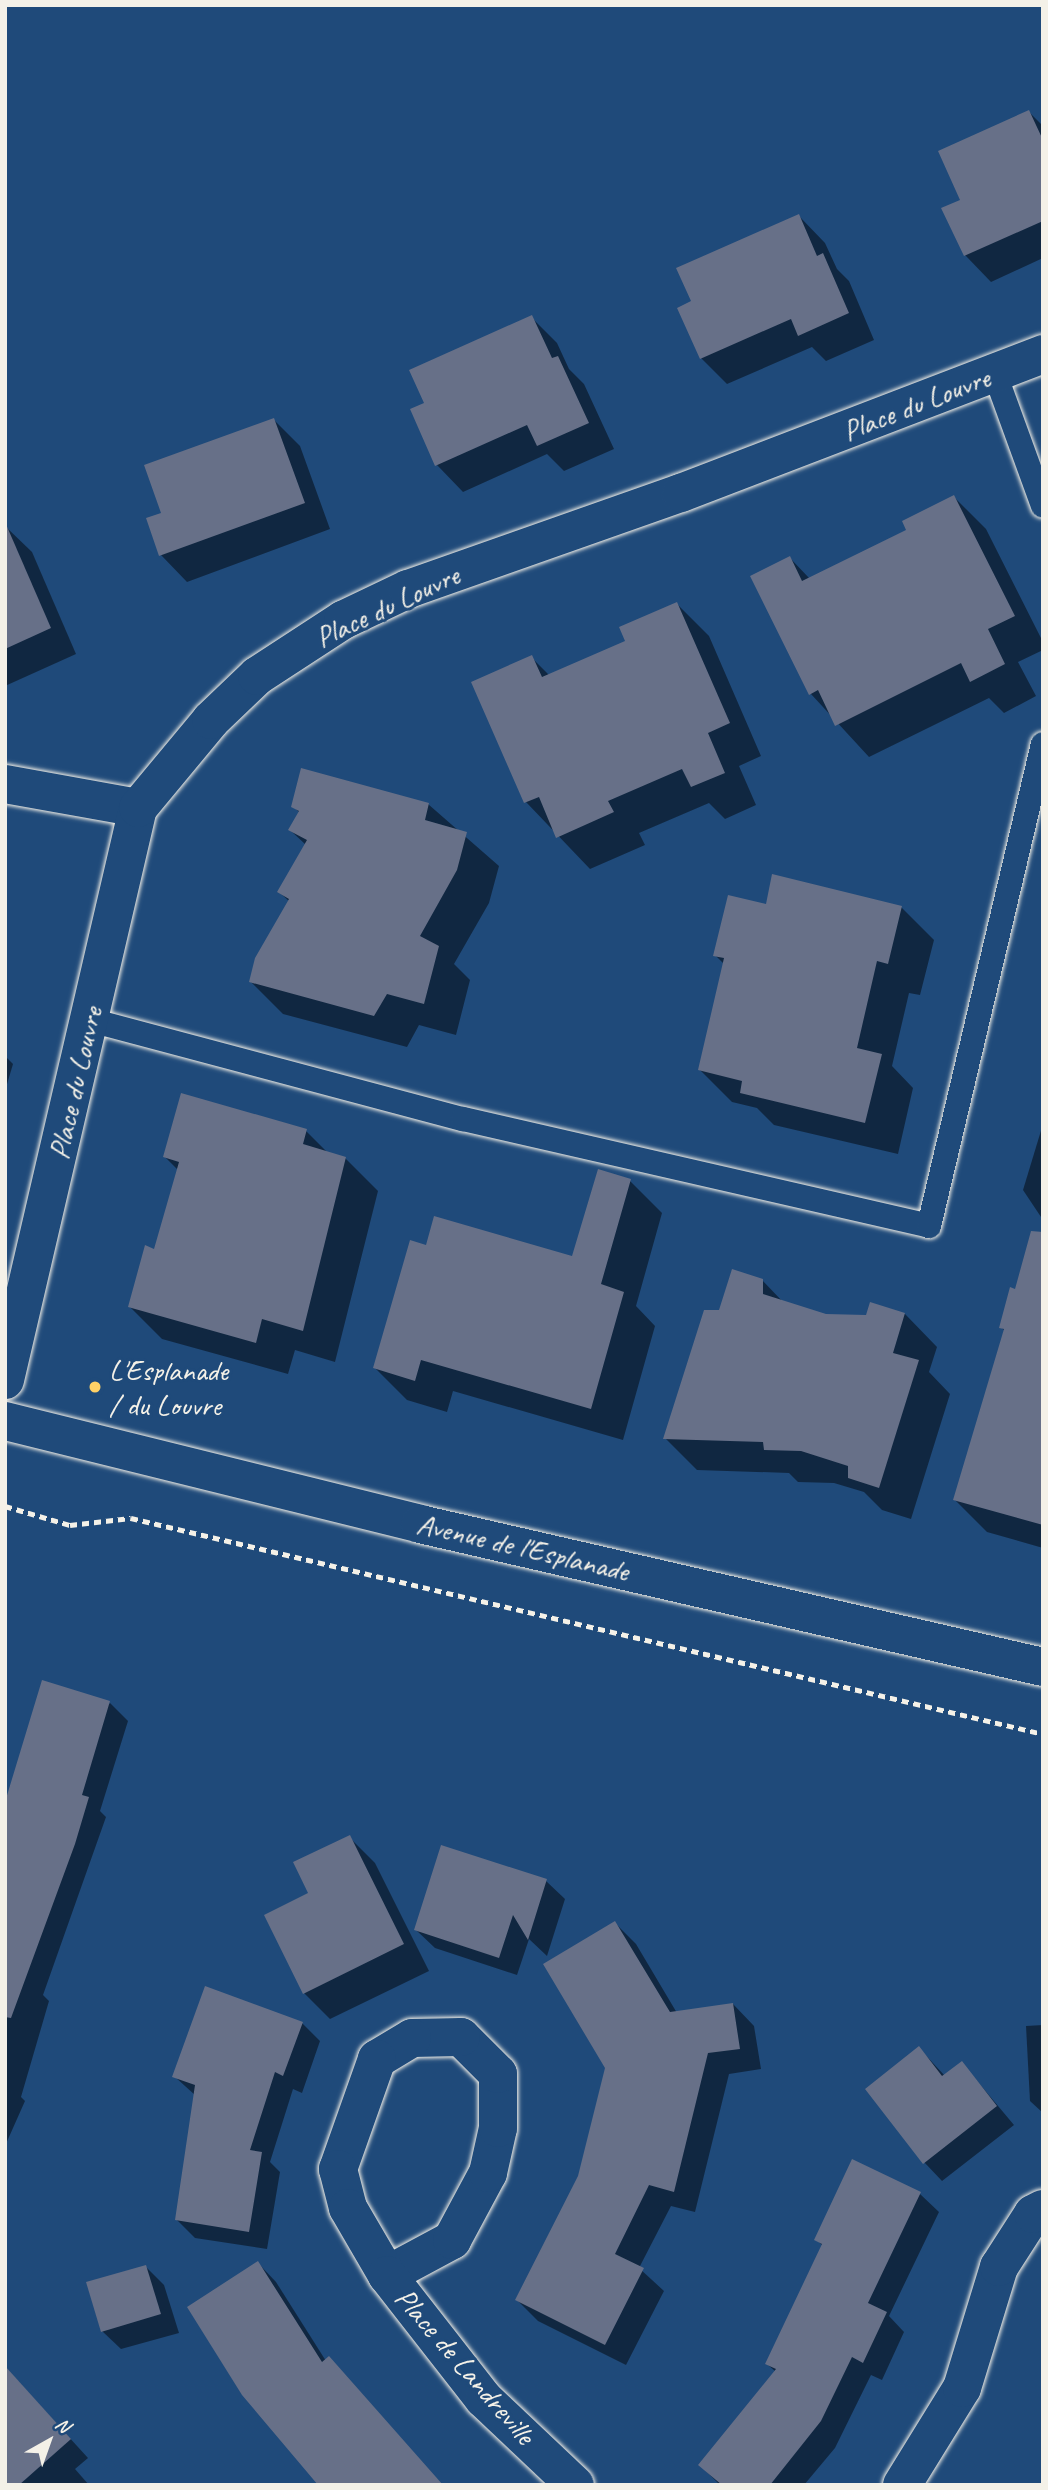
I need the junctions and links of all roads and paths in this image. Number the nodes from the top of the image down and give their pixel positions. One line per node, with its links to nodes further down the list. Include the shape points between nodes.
1 (1043, 354): 2 (street, Place du Louvre)
2 (995, 374): 3 (lane); 6 (street, Place du Louvre, via 408,589 343,620 257,676 211,720)
3 (1043, 506)
4 (1043, 744): 7 (lane, via 929,1226 463,1119)
5 (5, 784): 6 (street)
6 (138, 808): 7 (street, Place du Louvre)
7 (90, 1020): 8 (street, Place du Louvre)
8 (5, 1380)
9 (5, 1420): 11 (street, Avenue de l'Esplanade, via 407,1521)
10 (5, 1506): 12 (path, Avenue de l'Esplanade, via 70,1525 131,1518)
11 (1043, 1667)
12 (1043, 1734)
13 (1043, 2209): 16 (street, via 1033,2214 999,2267 962,2388)
14 (387, 2275): 14 (street, Place de Landreville, via 452,2240 488,2173 498,2128 498,2074 461,2036 412,2038 377,2059 338,2169 348,2208); 15 (street, Place de Landreville, via 484,2399)
15 (575, 2485)
16 (902, 2485)

